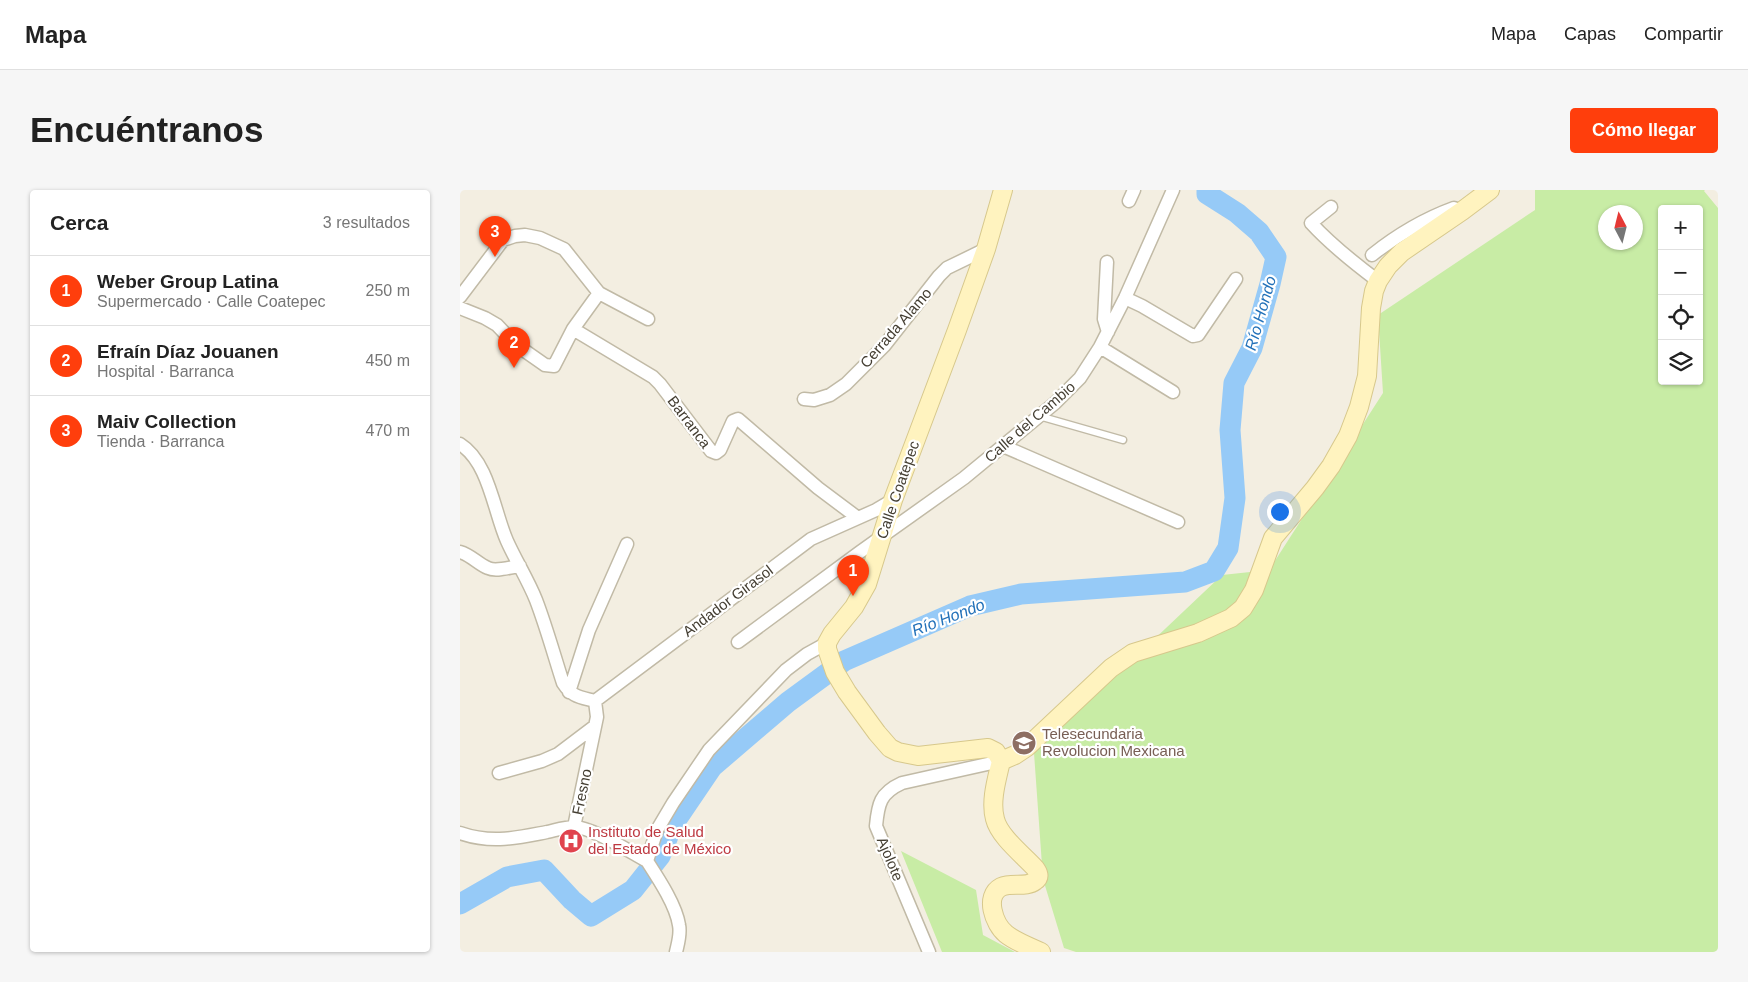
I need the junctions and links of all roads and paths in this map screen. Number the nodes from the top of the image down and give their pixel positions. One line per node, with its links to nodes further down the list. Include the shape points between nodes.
1 (1003, 190): 6 (main road, Calle Coatepec)
2 (1173, 190): 13 (street, Calle del Cambio)
3 (1490, 190): 5 (main road)
4 (1331, 207): 10 (street, via 1311,223 1326,240)
5 (1462, 211): 7 (street, via 1454,208 1436,215 1395,237); 10 (main road, via 1402,252)
6 (986, 249): 20 (street, Cerrada Alamo, via 939,276 884,346 846,384 830,395 814,400); 25 (main road, Calle Coatepec)
7 (1372, 255)
8 (1108, 262): 17 (street, via 1104,319)
9 (1236, 279): 13 (street, via 1198,335 1194,336)
10 (1378, 281): 37 (main road, via 1371,308 1367,376 1348,436 1315,488 1273,538 1254,590 1243,608 1231,618 1198,633 1123,659 1027,747)
11 (599, 293): 12 (street, via 564,249 540,238 515,236 504,240); 15 (street); 16 (street)
12 (460, 297)
13 (1126, 298): 17 (street, Calle del Cambio)
14 (460, 308): 16 (street, via 497,325 515,344 548,366 554,366)
15 (648, 319)
16 (573, 330): 26 (street, Barranca, via 653,377 711,451 716,453 720,450 733,421 738,419)
17 (1108, 332): 18 (street, Calle del Cambio)
18 (1100, 347): 19 (street); 21 (street, Calle del Cambio, via 1080,378)
19 (1174, 392)
20 (804, 399)
21 (1039, 416): 22 (lane); 24 (street, Calle del Cambio)
22 (1122, 440)
23 (460, 444): 31 (street, via 474,456 485,476 500,523)
24 (1002, 446): 27 (street); 28 (street, Calle del Cambio, via 964,478)
25 (892, 500): 26 (street, Andador Girasol); 28 (main road, Calle Coatepec)
26 (858, 518): 35 (street, Andador Girasol, via 811,539)
27 (1178, 522)
28 (882, 536): 32 (street, Calle del Cambio); 33 (main road, Calle Coatepec, via 866,584 854,607 832,634)
29 (627, 544): 34 (street, via 589,630)
30 (460, 552): 31 (street, via 494,570)
31 (520, 566): 34 (street, via 536,599 563,683)
32 (738, 642)
33 (830, 657): 37 (main road, via 847,692 890,748 918,756 988,748 996,752); 41 (street, Calle Coatepec, via 807,654 786,670 708,750 657,830)
34 (569, 692): 35 (street)
35 (596, 701): 36 (street, Fresno)
36 (595, 726): 38 (street, via 558,754); 39 (street, Fresno)
37 (1000, 760): 43 (street, Ajolote, via 902,783 888,792 878,806 876,826); 44 (main road, via 994,796 995,820 1001,832 1036,868 1039,877 1029,884 1001,887 994,892 992,909 1005,934)
38 (499, 774)
39 (574, 827): 40 (street, Fresno, via 511,839 491,840); 41 (street, via 594,833)
40 (460, 833)
41 (649, 864): 42 (street, via 679,923)
42 (676, 952)
43 (929, 952)
44 (1042, 952)

